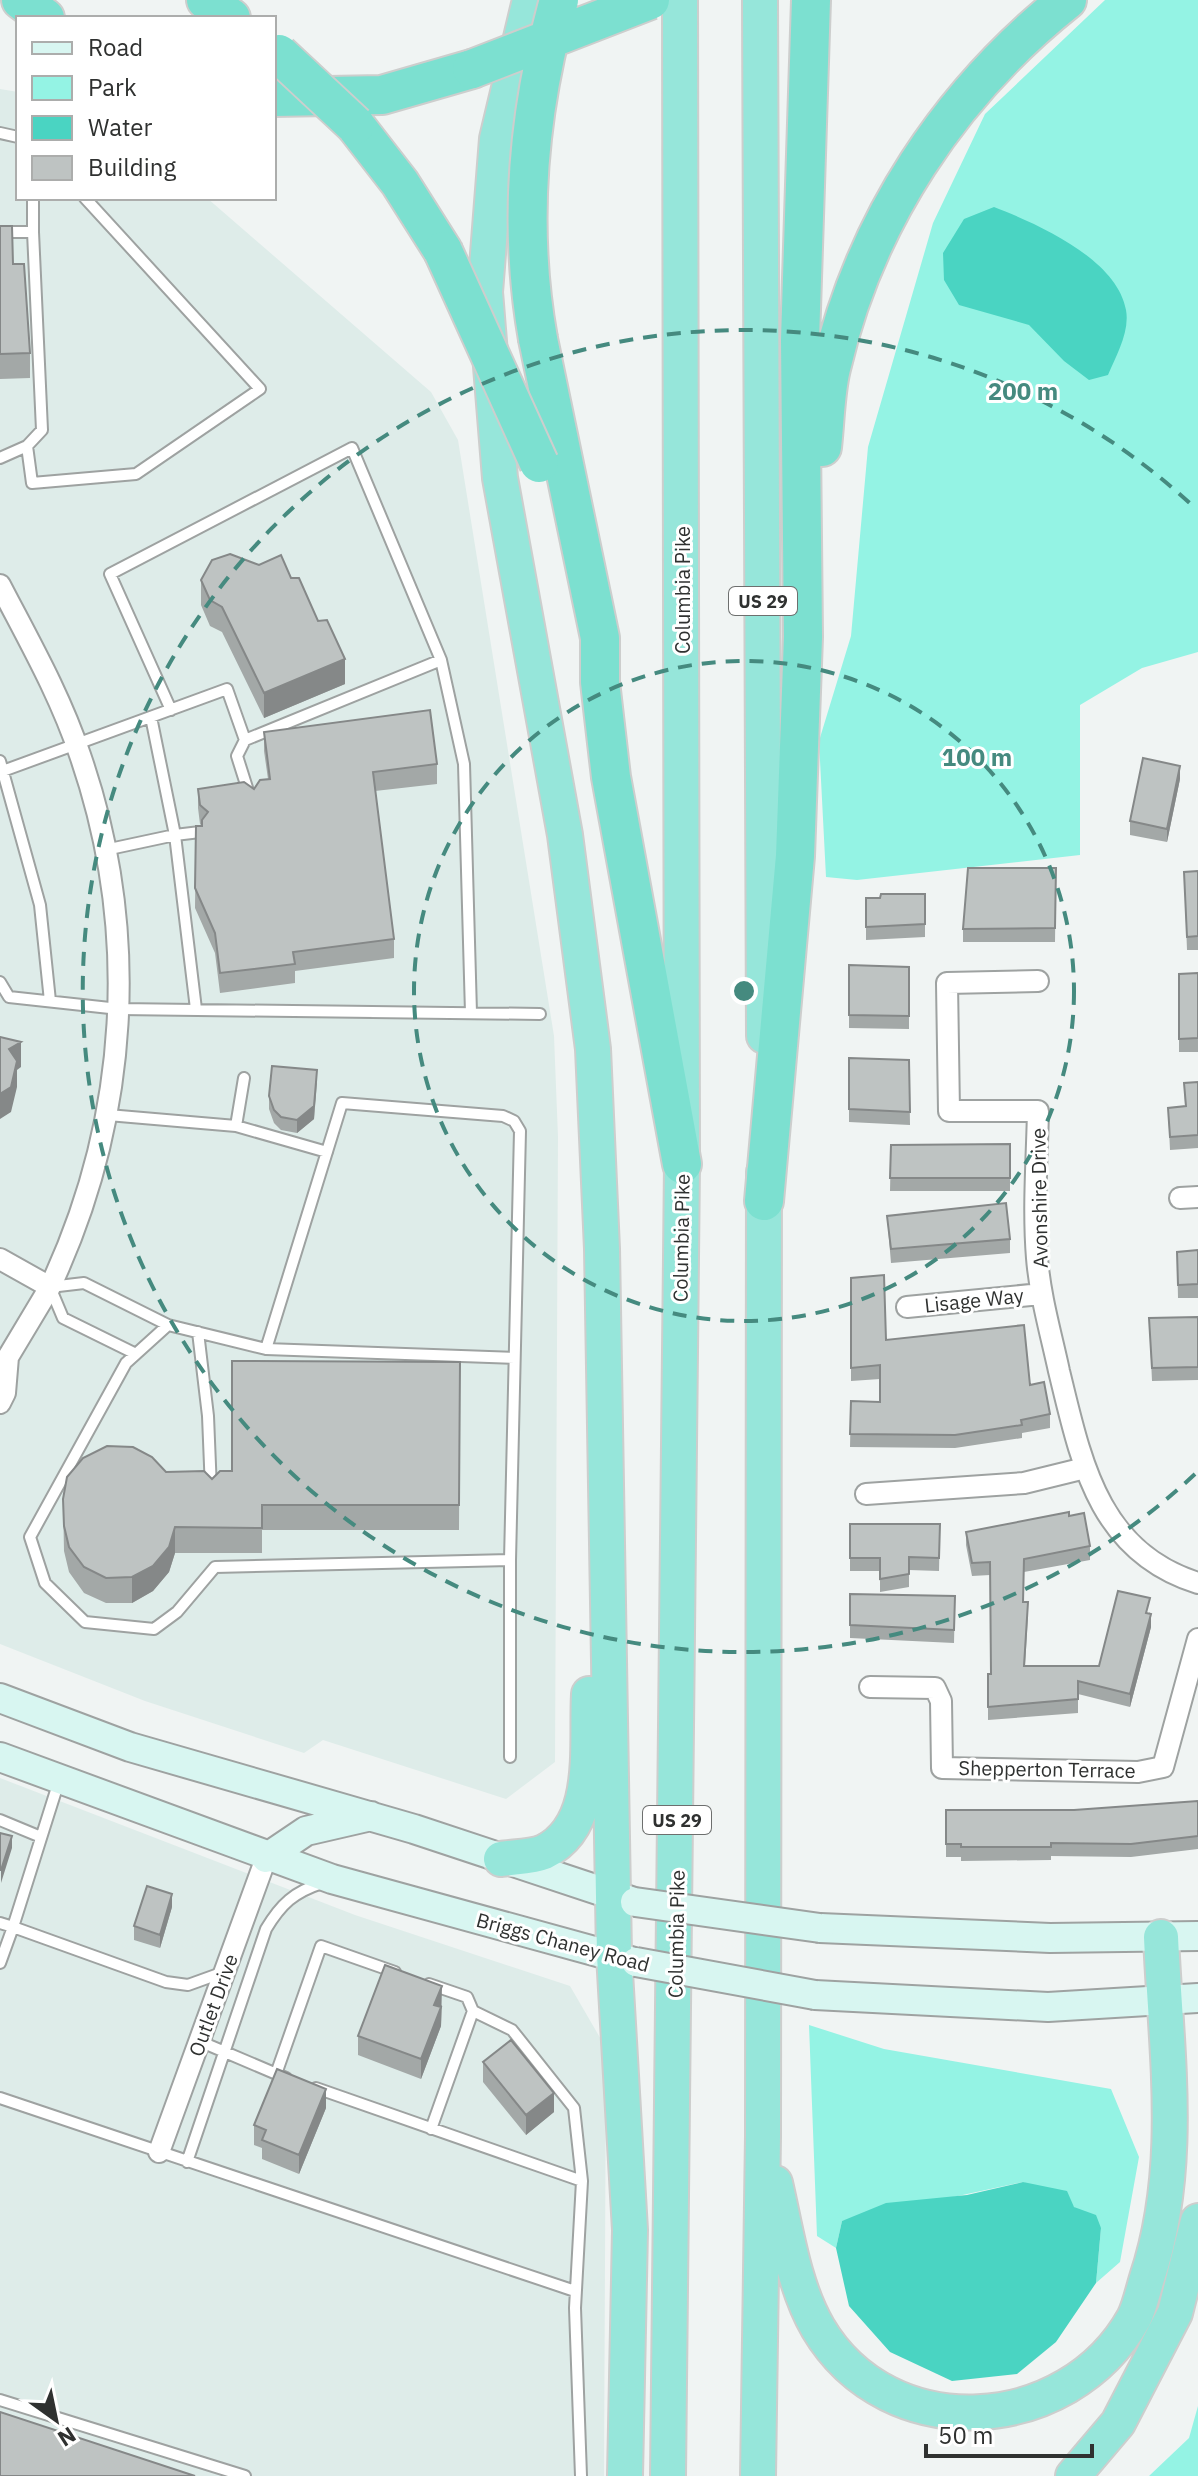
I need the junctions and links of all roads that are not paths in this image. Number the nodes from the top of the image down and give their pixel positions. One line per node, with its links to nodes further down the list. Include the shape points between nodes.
1 (21, 0): 10 (highway)
2 (206, 0): 11 (highway)
3 (530, 0): 57 (highway, via 497,139 485,292 500,478 565,835 593,1049 602,1249)
4 (559, 0): 23 (highway, bridge, via 537,102 526,200 528,283 600,638)
5 (650, 0): 13 (highway, bridge, via 472,69 382,95)
6 (680, 0): 44 (highway, Columbia Pike / US 29)
7 (760, 0): 45 (highway, US 29)
8 (811, 0): 21 (highway, via 800,340)
9 (1067, 0): 21 (highway, via 993,66 950,116 910,173 876,240 830,370)
10 (42, 16)
11 (228, 16)
12 (276, 52): 23 (highway, bridge, via 355,125 443,251 539,463)
13 (276, 97)
14 (33, 200): 17 (lane)
15 (87, 200): 18 (lane, via 260,389 136,474 32,483)
16 (0, 232): 17 (lane)
17 (33, 232): 18 (lane, via 42,430)
18 (27, 446): 19 (lane)
19 (0, 458)
20 (0, 585): 27 (street, via 50,679)
21 (803, 637): 45 (highway, via 795,856)
22 (441, 660): 24 (lane, via 352,448 110,574); 26 (lane); 38 (lane, via 464,764)
23 (600, 682): 44 (highway, via 611,777)
24 (171, 710): 25 (lane); 26 (lane, via 227,689)
25 (151, 717): 27 (lane); 31 (lane)
26 (245, 740): 29 (lane, via 237,756)
27 (76, 743): 28 (lane); 32 (street)
28 (1, 768): 35 (lane, via 40,905)
29 (252, 801)
30 (200, 832): 31 (lane)
31 (175, 835): 32 (lane); 37 (lane)
32 (105, 850): 36 (street, via 119,921)
33 (1038, 981): 48 (street, Avonshire Drive, via 947,983 949,1111 1038,1111)
34 (1, 985): 35 (lane, via 9,997)
35 (50, 1001): 36 (lane)
36 (119, 1009): 37 (lane); 41 (street)
37 (196, 1009): 38 (lane)
38 (471, 1013): 39 (lane)
39 (540, 1014)
40 (244, 1078): 42 (lane)
41 (108, 1115): 42 (lane); 47 (street, via 101,1150)
42 (236, 1126): 43 (lane)
43 (327, 1152): 52 (lane); 54 (lane, via 342,1103 514,1121 520,1131)
44 (682, 1164): 103 (highway, Columbia Pike / US 29)
45 (764, 1201): 93 (highway, US 29)
46 (0, 1259): 47 (street)
47 (50, 1287): 50 (lane, via 84,1283); 53 (lane, via 63,1318); 55 (street)
48 (1041, 1294): 49 (street, Lisage Way); 58 (street, Avonshire Drive)
49 (907, 1307)
50 (168, 1325): 51 (lane); 53 (lane)
51 (198, 1332): 52 (lane); 60 (lane)
52 (266, 1349): 54 (lane)
53 (136, 1354): 63 (lane, via 126,1363 30,1537 45,1583 85,1622 154,1629 177,1612)
54 (514, 1358): 62 (lane)
55 (4, 1360): 56 (street, via 5,1393)
56 (0, 1403)
57 (602, 1426): 75 (highway, via 583,1809 568,1834 542,1853); 77 (highway)
58 (1085, 1468): 59 (street, via 1024,1483); 64 (street, Avonshire Drive, via 1101,1507 1123,1536 1148,1559)
59 (866, 1494)
60 (212, 1497)
61 (214, 1553): 63 (lane)
62 (510, 1560): 63 (lane); 69 (lane)
63 (215, 1567)
64 (1198, 1583)
65 (1198, 1639): 66 (street, Shepperton Terrace, via 1163,1767 1138,1772 942,1768 941,1701 935,1688)
66 (870, 1687)
67 (0, 1698): 71 (main road, via 130,1747)
68 (0, 1757): 70 (main road, Briggs Chaney Road)
69 (510, 1757)
70 (59, 1780): 73 (lane); 74 (main road, Briggs Chaney Road)
71 (371, 1816): 74 (main road, via 306,1831); 75 (main road)
72 (0, 1820): 73 (lane)
73 (41, 1837): 79 (lane)
74 (266, 1858): 76 (main road, Briggs Chaney Road); 84 (street, Outlet Drive)
75 (501, 1859): 77 (main road)
76 (332, 1879): 82 (main road, Briggs Chaney Road); 89 (lane, via 299,1891 280,1906 266,1929)
77 (624, 1899): 81 (main road, bridge, via 820,1928); 82 (highway)
78 (0, 1923): 79 (lane)
79 (13, 1927): 83 (lane); 84 (lane, via 166,1982 188,1985)
80 (1198, 1936): 81 (main road)
81 (1161, 1937): 86 (highway)
82 (625, 1958): 86 (main road, Briggs Chaney Road, bridge, via 815,1995 1048,2007); 102 (highway, via 630,2230)
83 (0, 1963)
84 (225, 1971): 88 (street, Outlet Drive)
85 (1198, 1998): 86 (main road, Briggs Chaney Road)
86 (1164, 2000): 93 (highway, via 1173,2145 1162,2234 1134,2317 1103,2360 1054,2395 1007,2410 947,2414 894,2398 853,2369 818,2328 797,2274)
87 (473, 2011): 90 (lane, via 467,1997 321,1946); 92 (lane); 96 (lane, via 512,2030 574,2108)
88 (199, 2041): 89 (lane); 94 (street, Outlet Drive)
89 (224, 2051): 90 (lane); 95 (lane)
90 (276, 2074): 92 (lane)
91 (0, 2098): 94 (lane)
92 (431, 2129): 96 (lane)
93 (763, 2136): 104 (highway, US 29)
94 (159, 2152): 95 (lane)
95 (187, 2162): 98 (lane)
96 (582, 2181): 98 (lane)
97 (1198, 2221): 105 (highway, via 1175,2313 1118,2423)
98 (575, 2291): 101 (lane)
99 (0, 2400): 100 (lane)
100 (245, 2476)
101 (581, 2476)
102 (625, 2476)
103 (668, 2476)
104 (758, 2476)
105 (1073, 2476)

